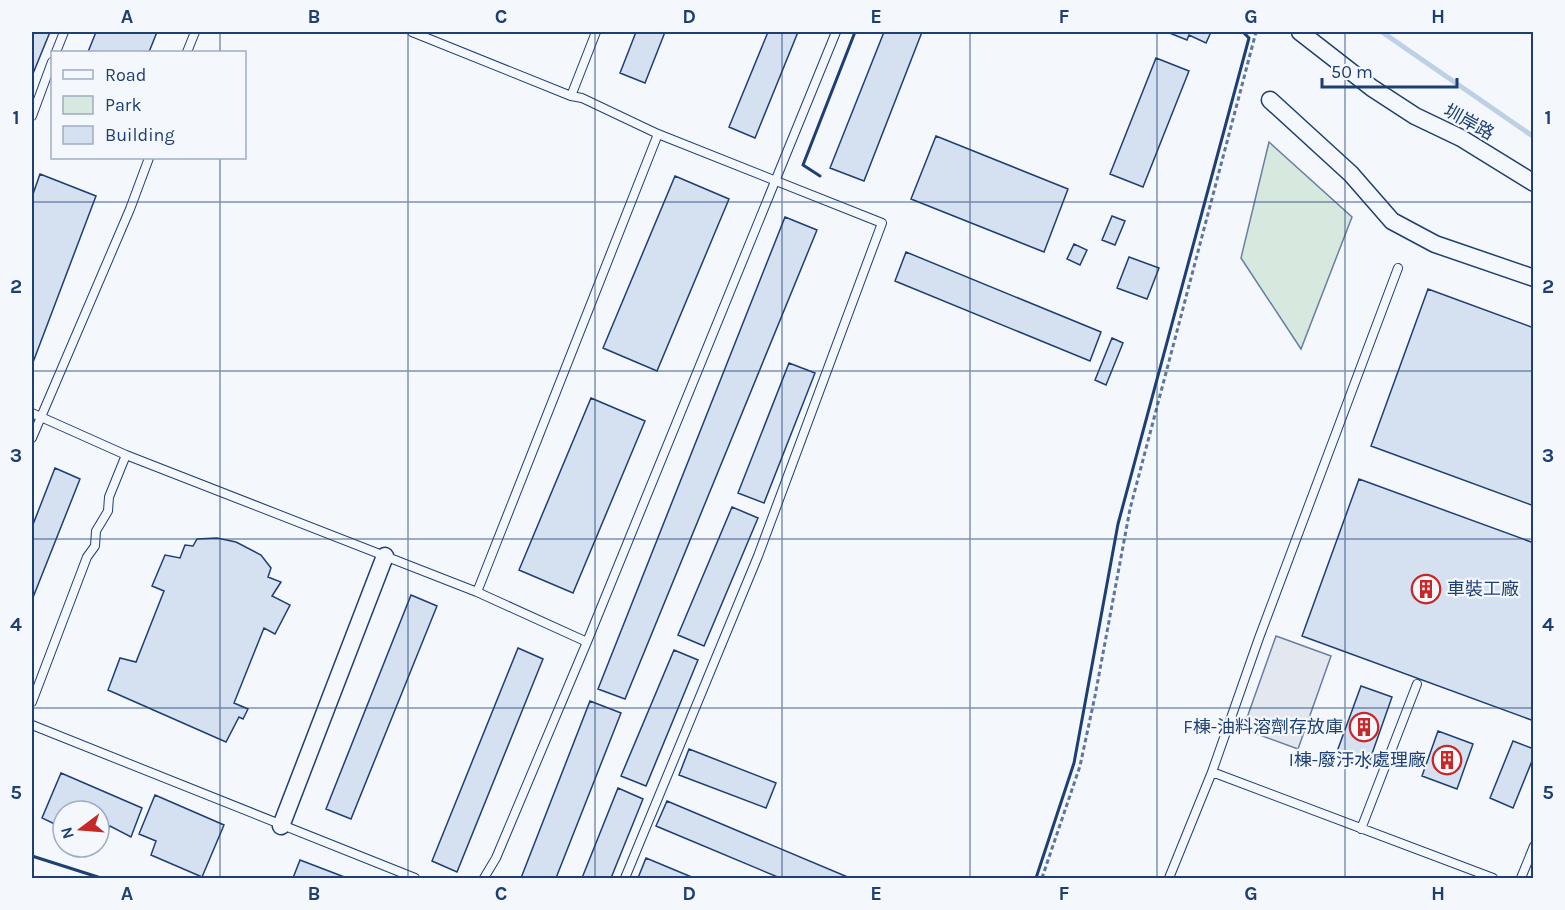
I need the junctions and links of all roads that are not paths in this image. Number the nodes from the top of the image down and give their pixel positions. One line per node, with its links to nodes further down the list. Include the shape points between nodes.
1 (64, 32): 7 (lane)
2 (195, 32): 8 (lane)
3 (412, 32): 10 (lane)
4 (596, 32): 10 (lane)
5 (836, 32): 15 (lane)
6 (1300, 32): 16 (street, 圳岸路, via 1381,94)
7 (56, 51)
8 (187, 51)
9 (51, 65): 12 (lane)
10 (571, 96): 13 (lane)
11 (1270, 100): 18 (street, via 1351,174 1392,221 1435,244)
12 (32, 116)
13 (658, 134): 15 (lane); 23 (lane)
14 (149, 159): 19 (lane, via 130,209)
15 (775, 180): 24 (lane); 34 (lane, via 882,224 758,556)
16 (1533, 183)
17 (1398, 268): 28 (lane)
18 (1533, 278)
19 (36, 415): 20 (lane); 21 (lane)
20 (32, 438)
21 (126, 455): 22 (lane); 26 (lane, via 109,497 108,511 96,531 95,546 87,557)
22 (385, 556): 23 (lane); 29 (street)
23 (477, 592): 24 (lane)
24 (587, 642): 33 (lane)
25 (1417, 684): 30 (lane)
26 (32, 702)
27 (32, 725): 29 (lane)
28 (1212, 772): 30 (lane); 35 (lane)
29 (281, 826): 32 (lane)
30 (1361, 829): 36 (lane)
31 (1533, 846): 37 (lane)
32 (415, 879)
33 (484, 879)
34 (625, 879)
35 (1169, 879)
36 (1492, 879)
37 (1521, 879)

